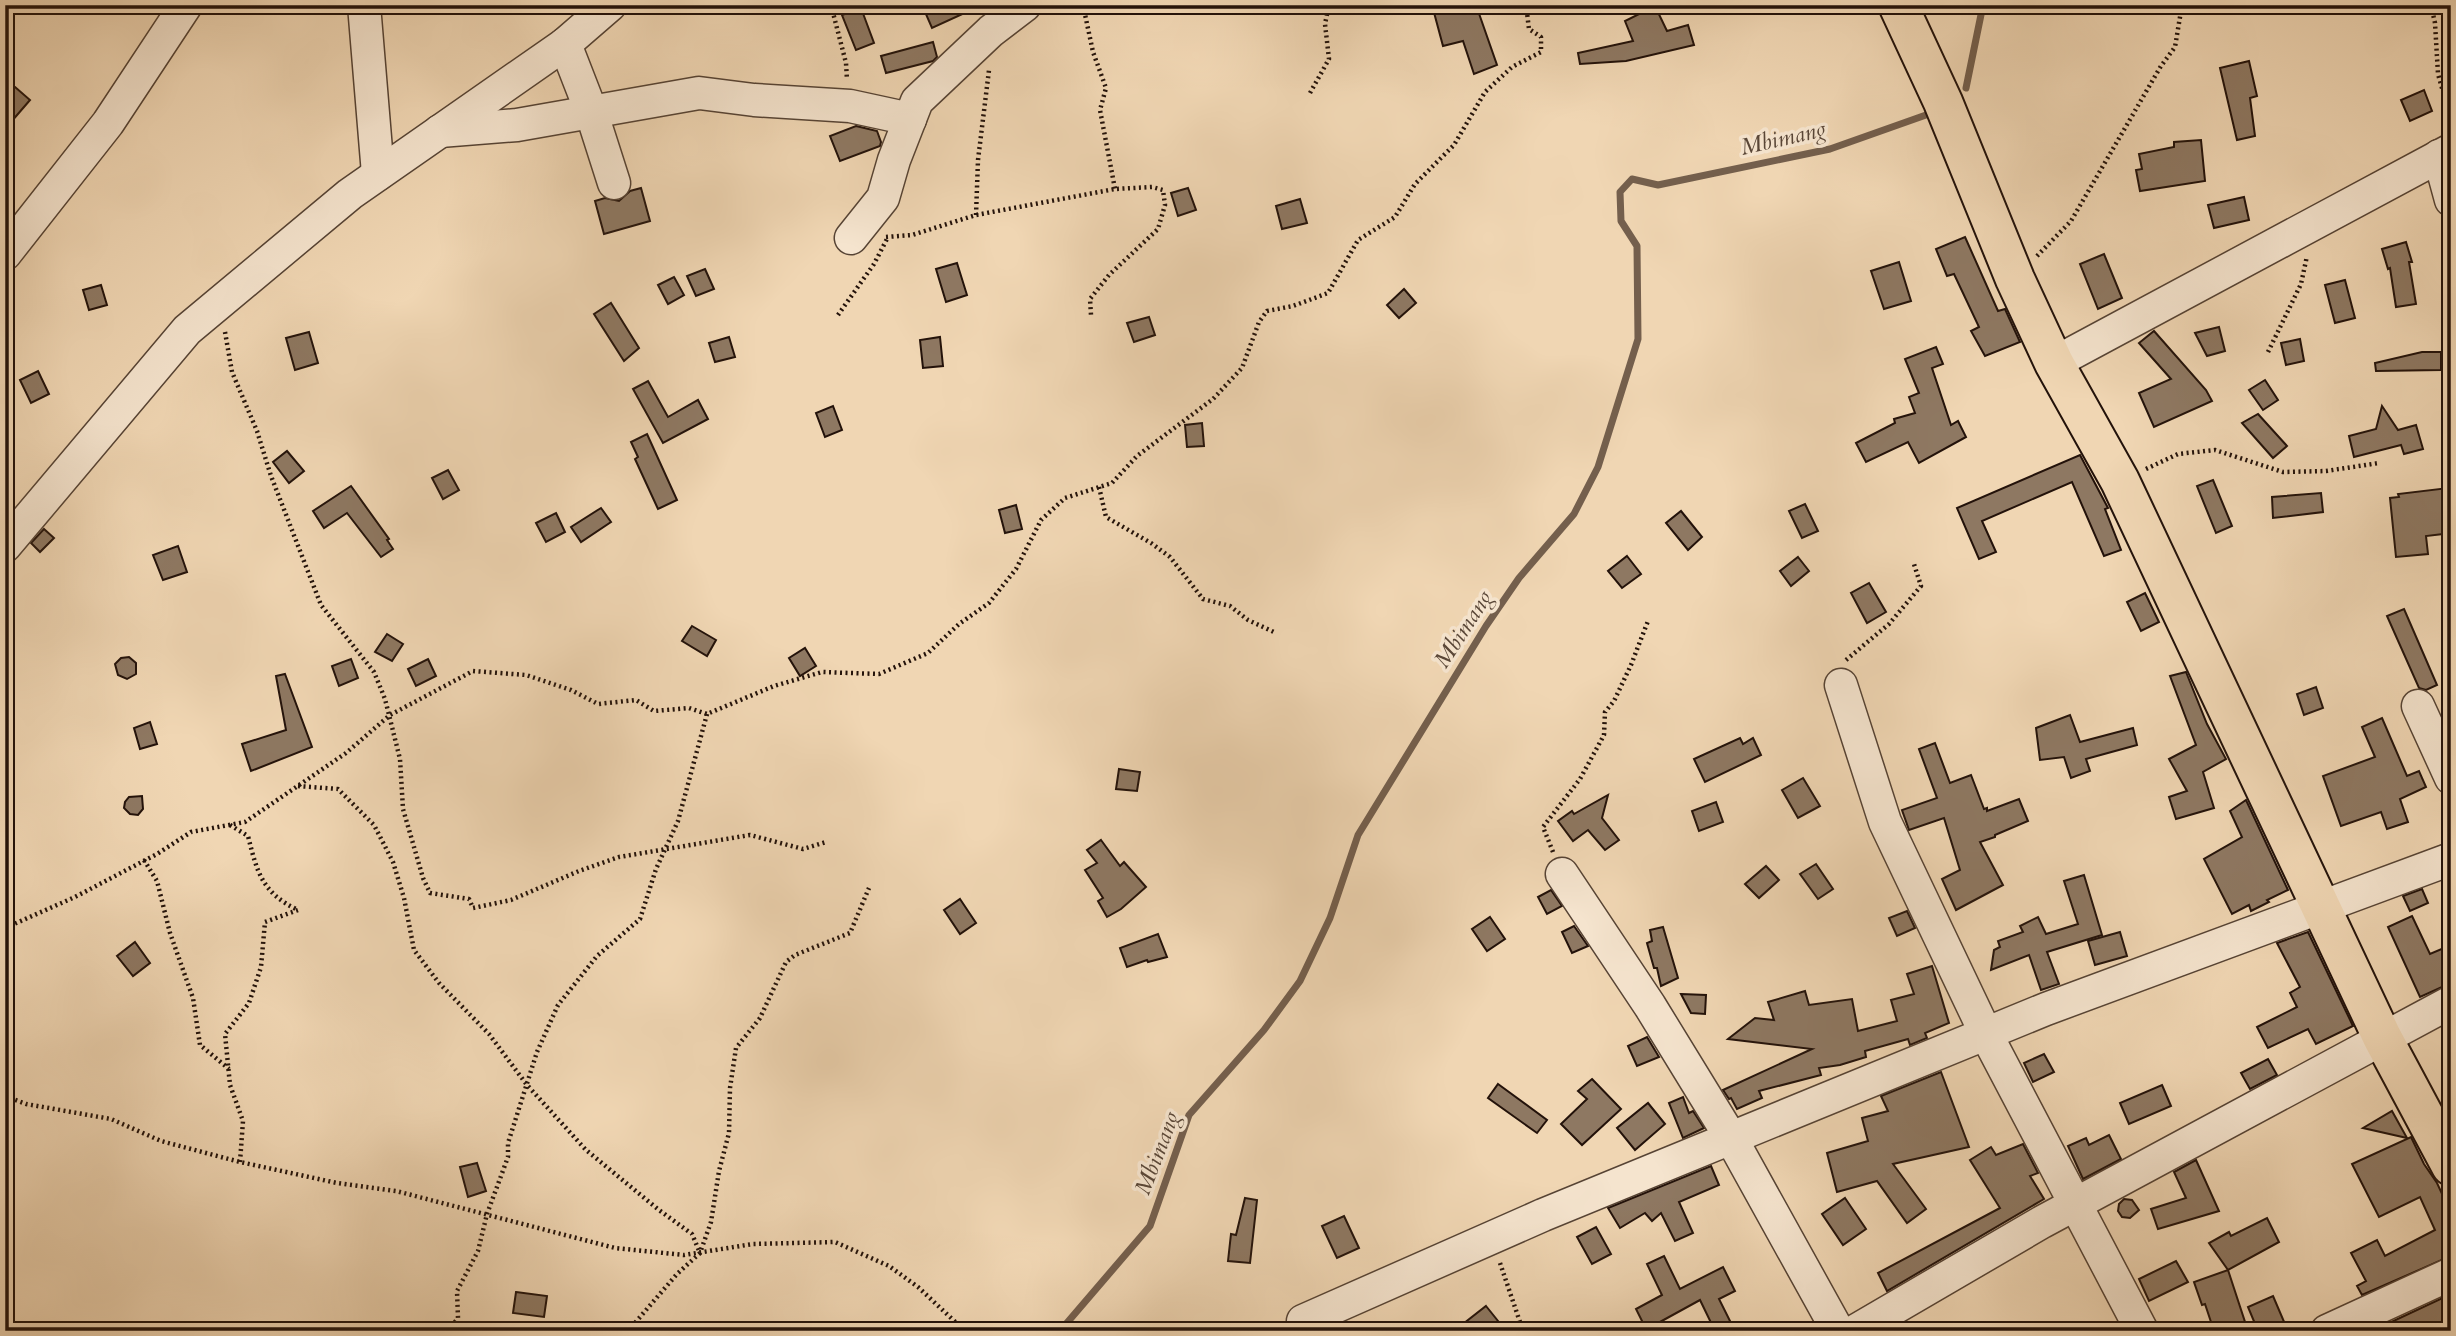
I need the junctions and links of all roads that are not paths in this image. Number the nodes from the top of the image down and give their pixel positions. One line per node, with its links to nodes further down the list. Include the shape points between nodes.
1 (186, 5): 15 (street, via 108,123)
2 (364, 5): 11 (street)
3 (610, 5): 6 (street)
4 (1025, 5): 8 (street, via 917,101)
5 (1898, 5): 16 (main road)
6 (565, 44): 7 (street); 9 (street)
7 (590, 111): 8 (street, via 699,93 850,106); 9 (street, via 517,125); 12 (street)
8 (910, 119): 14 (street, via 883,198)
9 (440, 131): 11 (street)
10 (2445, 153): 13 (street); 16 (street)
11 (379, 174): 17 (street, via 187,330)
12 (614, 183)
13 (2451, 200)
14 (851, 238)
15 (5, 254)
16 (2054, 363): 23 (main road, via 2120,481)
17 (5, 546)
18 (1841, 685): 25 (street, via 1885,822)
19 (2418, 706): 20 (street)
20 (2451, 778)
21 (2451, 859): 23 (street)
22 (1562, 874): 27 (street)
23 (2322, 907): 25 (street); 26 (main road)
24 (2451, 1002): 26 (street)
25 (1986, 1034): 27 (street); 29 (street)
26 (2382, 1037): 28 (main road); 29 (street)
27 (1731, 1138): 31 (street); 32 (street)
28 (2451, 1166)
29 (2074, 1204): 33 (street); 34 (street)
30 (2451, 1274): 35 (street)
31 (1303, 1321)
32 (1838, 1331)
33 (1855, 1331)
34 (2142, 1331)
35 (2327, 1331)

